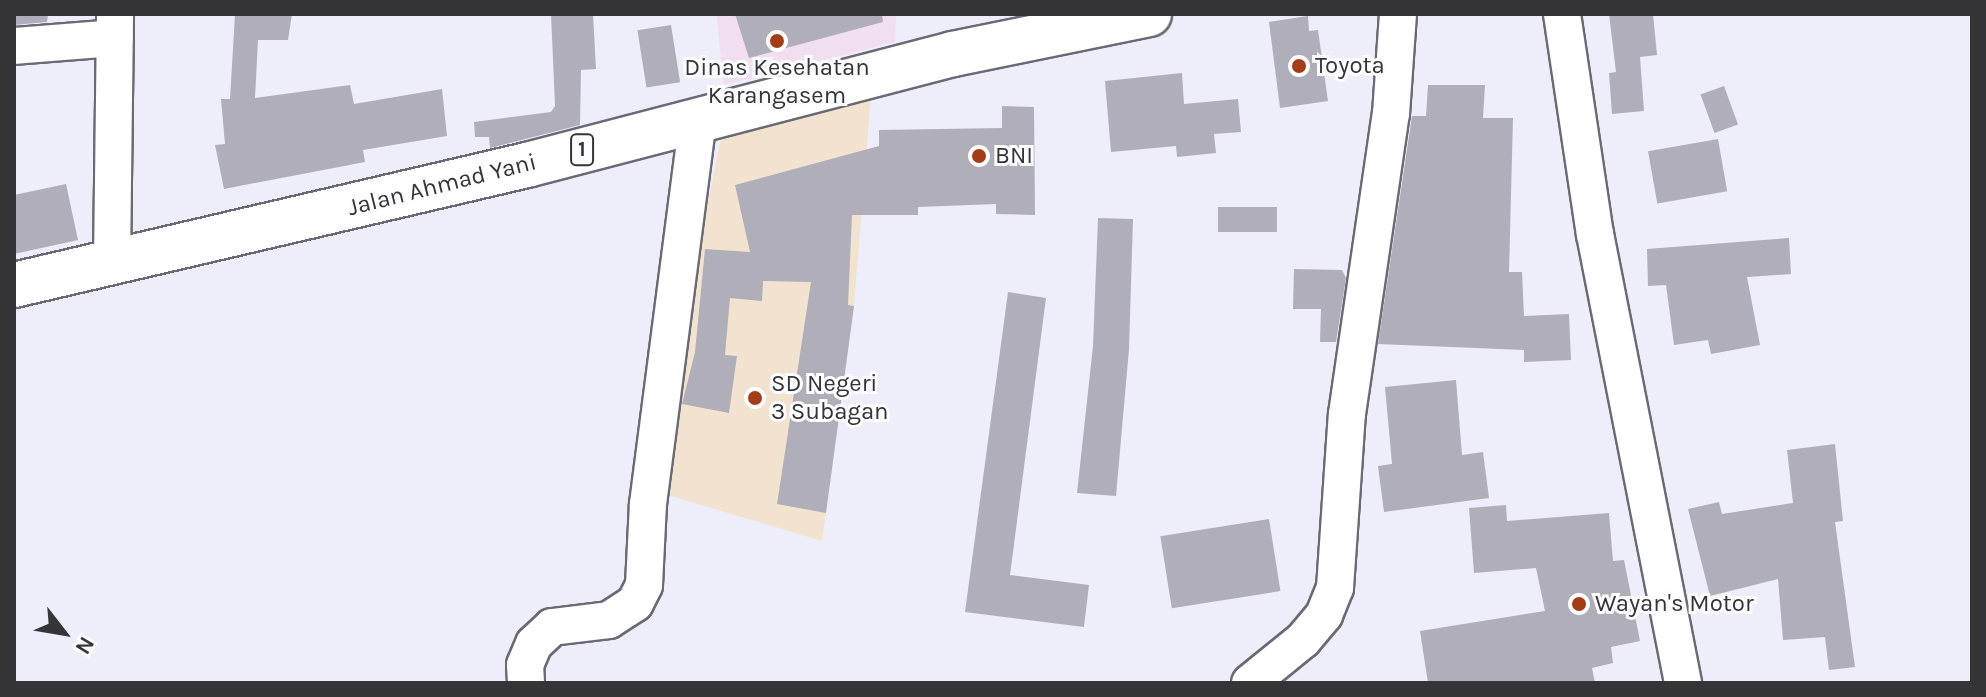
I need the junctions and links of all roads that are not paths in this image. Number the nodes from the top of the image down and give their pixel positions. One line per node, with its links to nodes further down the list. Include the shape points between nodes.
1 (1149, 14): 6 (highway, Jalan Ahmad Yani / 1, via 953,54)
2 (1398, 14): 10 (street, via 1394,87 1347,414 1335,588 1324,615 1303,640)
3 (1562, 14): 11 (street, via 1595,234)
4 (115, 26): 5 (street); 7 (street)
5 (14, 46)
6 (698, 120): 7 (highway, Jalan Ahmad Yani / 1); 9 (street, via 648,504 644,585 635,603 609,620 552,627 534,644 525,665)
7 (112, 263): 8 (highway, Jalan Ahmad Yani / 1)
8 (14, 285)
9 (526, 683)
10 (1250, 683)
11 (1683, 683)

